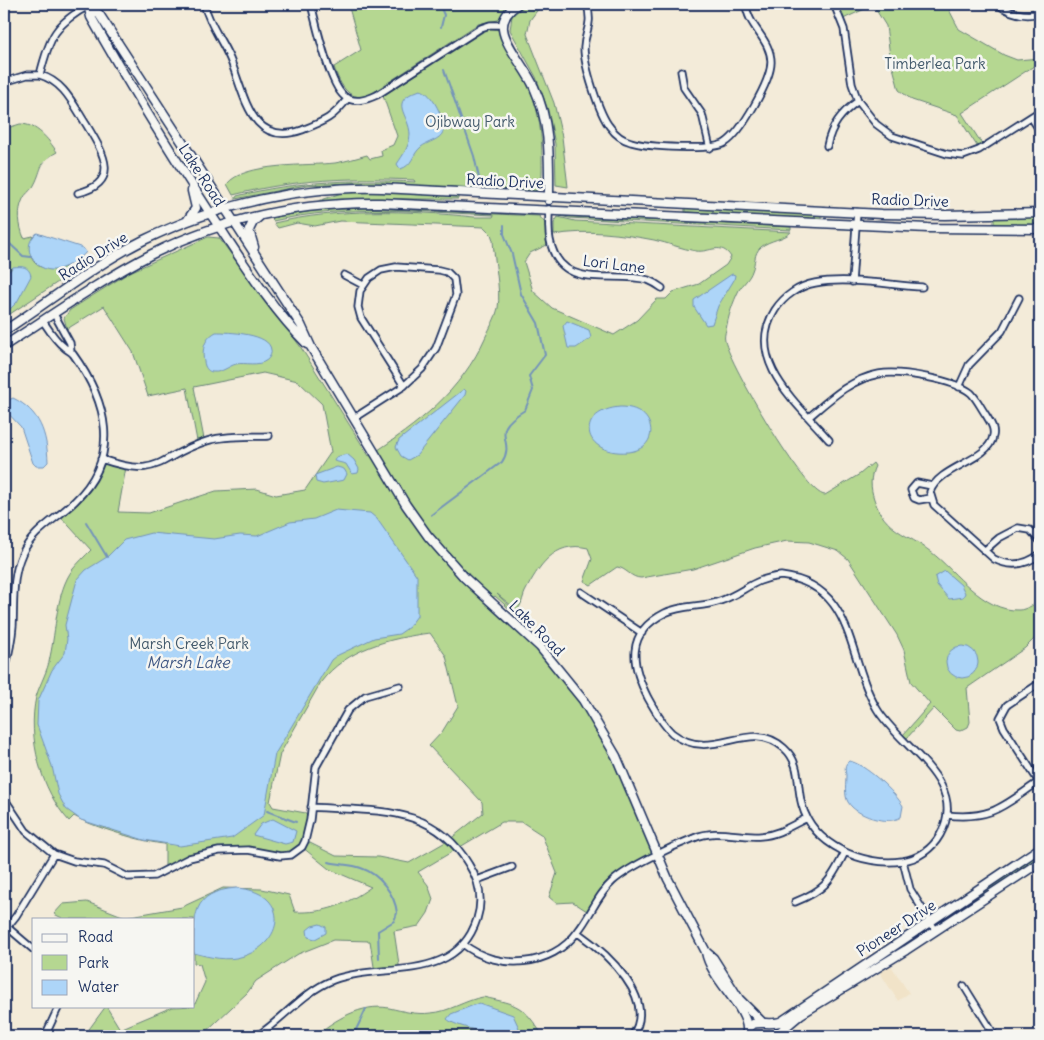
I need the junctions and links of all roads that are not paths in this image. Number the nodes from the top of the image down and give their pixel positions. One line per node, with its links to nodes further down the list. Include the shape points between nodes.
1 (204, 4): 14 (street, via 252,116 263,127 291,134 330,118)
2 (311, 4): 14 (street, via 334,81)
3 (518, 4): 10 (street, via 508,12)
4 (587, 4): 20 (street, via 590,20 584,48 586,60 609,126 632,143)
5 (746, 4): 20 (street, via 749,17 770,50 770,71 736,134 724,144)
6 (834, 4): 15 (street, via 844,29 852,84)
7 (997, 4): 9 (street, via 1022,14)
8 (89, 5): 12 (street, via 63,21 56,30 46,50); 21 (street, Lake Road, via 91,18 124,77); 24 (street, Lake Road, via 99,14)
9 (1040, 13)
10 (503, 25): 14 (street, via 479,28 370,98 363,101); 23 (street, via 505,37 530,78 545,116 550,154)
11 (681, 71): 20 (street, via 684,88 704,119)
12 (40, 75): 13 (street); 22 (street, via 63,89 103,155 105,168 100,182)
13 (4, 82)
14 (348, 98)
15 (858, 101): 17 (street, via 876,124 892,136 955,156 977,151); 19 (street, via 836,122)
16 (1040, 111): 17 (street)
17 (1031, 117): 18 (street)
18 (1040, 131)
19 (826, 146)
20 (710, 148)
21 (186, 175): 29 (street, Lake Road); 30 (street, via 196,208)
22 (78, 193)
23 (549, 198): 24 (street, Radio Drive, via 357,188 294,193); 25 (street); 26 (street, Radio Drive)
24 (225, 209): 29 (street, Radio Drive); 31 (street, Lake Road)
25 (549, 209): 27 (street, Radio Drive, via 355,203); 32 (street, Radio Drive); 40 (street, Lori Lane, via 551,245 567,268 588,277 647,280)
26 (857, 212): 28 (street, Radio Drive, via 945,215); 32 (street)
27 (268, 213): 31 (street, Radio Drive); 36 (street, via 253,222 249,234)
28 (1040, 213)
29 (211, 214): 30 (street, Radio Drive); 33 (street, Lake Road)
30 (186, 221): 44 (street, Radio Drive, via 93,270)
31 (233, 222): 33 (street, Radio Drive); 36 (street, Lake Road)
32 (856, 224): 34 (street, Radio Drive); 37 (street)
33 (219, 226): 42 (street, Radio Drive, via 140,260); 46 (street, Lake Road, via 294,330)
34 (1040, 229)
35 (344, 275): 38 (street)
36 (272, 282): 46 (street, Lake Road, via 301,325)
37 (852, 282): 39 (street); 50 (street, via 817,282 800,288 781,302 768,324 765,346 771,369)
38 (362, 285): 48 (street, via 358,300 360,314); 48 (street, via 376,272 393,267 442,270 455,282 456,297 433,353)
39 (922, 286)
40 (662, 288)
41 (1019, 298): 49 (street, via 1002,331 969,365)
42 (54, 314): 43 (street, Radio Drive); 47 (street, via 68,338)
43 (43, 321): 45 (street, Radio Drive); 47 (street, via 57,341)
44 (4, 331)
45 (4, 346)
46 (310, 347): 51 (street, Lake Road)
47 (71, 352): 54 (street, via 92,384 101,405 105,429)
48 (404, 386): 51 (street)
49 (959, 387): 50 (street, via 915,375 880,374 842,390); 55 (street, via 975,398 991,424 994,436 989,446)
50 (809, 417): 53 (street)
51 (354, 418): 73 (street, Lake Road, via 406,506 428,536 465,578 540,646 583,700 616,756)
52 (269, 436): 54 (street, via 209,440 159,465 145,468 131,468)
53 (829, 440)
54 (101, 459): 62 (street, via 85,491 36,533 21,555 15,579 13,627)
55 (932, 486): 56 (street); 56 (street, via 916,483 911,490 914,498)
56 (931, 498): 58 (street, via 939,510)
57 (1040, 541): 58 (street, via 1030,530 1018,528)
58 (984, 551): 59 (street, via 994,559 1012,565 1030,561)
59 (1040, 554)
60 (581, 592): 61 (street)
61 (642, 633): 68 (street, via 664,613 712,604 764,578 781,576 807,582 831,600 840,614 865,686 878,710 938,778 946,796); 69 (street, via 634,651 635,670 662,722 683,740 699,745 755,736 778,743 790,753 797,768 800,799)
62 (4, 673)
63 (1040, 683): 65 (street, via 1007,705 1000,718)
64 (400, 686): 67 (street, via 365,696 348,710 316,767)
65 (1040, 781): 68 (street, via 985,815 968,818)
66 (4, 798): 72 (street, via 26,831)
67 (312, 807): 72 (street, via 302,847 286,856 248,850 219,851 189,858 154,876 136,878 104,865 74,861); 77 (street, via 404,814 421,820 438,830 460,852)
68 (947, 815): 74 (street, via 941,833 930,848)
69 (807, 818): 71 (street, via 822,836); 73 (street, via 765,836 724,832 705,834)
70 (1040, 848): 79 (street, Pioneer Drive)
71 (845, 852): 74 (street, via 869,860); 78 (street, via 826,886)
72 (54, 854): 80 (street)
73 (658, 856): 82 (street, via 613,881 602,892); 85 (street, Lake Road)
74 (903, 861): 79 (street, via 910,890)
75 (1040, 862): 81 (street, Pioneer Drive)
76 (512, 867): 77 (street)
77 (477, 880): 83 (street, via 479,912)
78 (795, 902)
79 (930, 922): 81 (street); 88 (street, Pioneer Drive, via 782,1021)
80 (6, 929): 84 (street)
81 (936, 931): 93 (street, Pioneer Drive, via 801,1014)
82 (578, 933): 83 (street, via 559,950 518,962 494,961); 92 (street, via 610,959 635,995 640,1010 639,1024)
83 (463, 944): 91 (street, via 443,959 416,968 334,980 310,992)
84 (32, 948)
85 (706, 952): 88 (street, Lake Road, via 743,1004); 89 (street, Lake Road, via 721,983 745,1016)
86 (964, 986): 94 (street)
87 (58, 1008): 90 (street)
88 (764, 1023): 89 (street, Pioneer Drive, via 752,1024); 93 (street, Lake Road)
89 (746, 1034)
90 (45, 1036)
91 (257, 1036)
92 (632, 1036)
93 (774, 1036)
94 (995, 1036)

